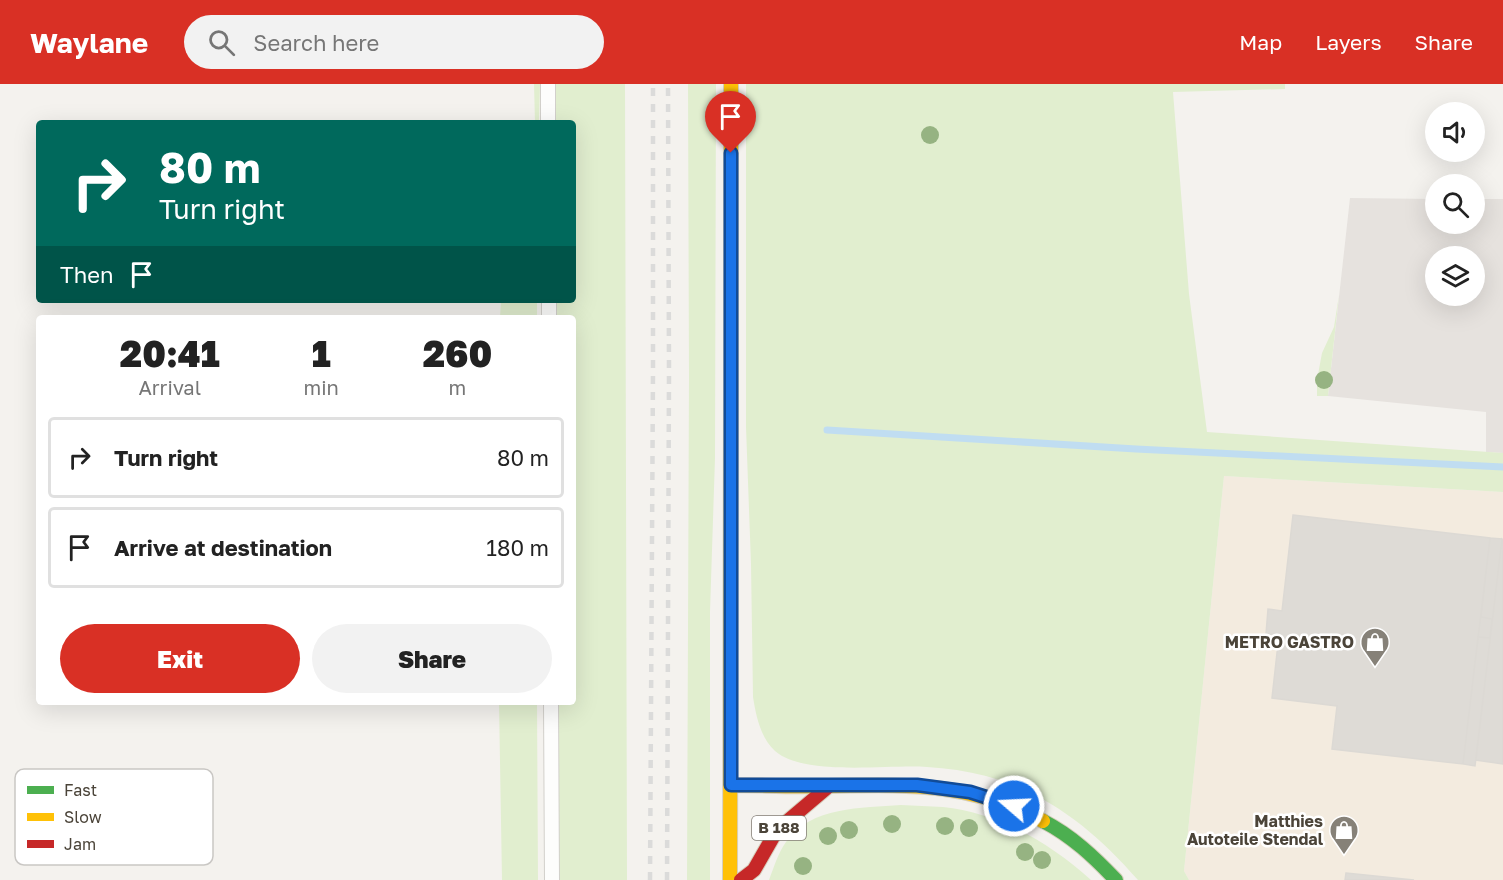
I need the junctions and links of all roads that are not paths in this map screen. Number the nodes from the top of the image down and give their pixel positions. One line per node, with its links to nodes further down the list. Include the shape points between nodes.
1 (548, 84): 3 (lane)
2 (731, 84): 5 (main road, B 188)
3 (548, 120)
4 (551, 705): 7 (lane)
5 (731, 785): 6 (main road); 8 (main road, B 188)
6 (829, 786): 9 (main road, B 188, via 777,830 754,870); 10 (main road, via 917,785 994,798 1052,825 1085,849)
7 (552, 880)
8 (730, 880)
9 (741, 880)
10 (1116, 880)

